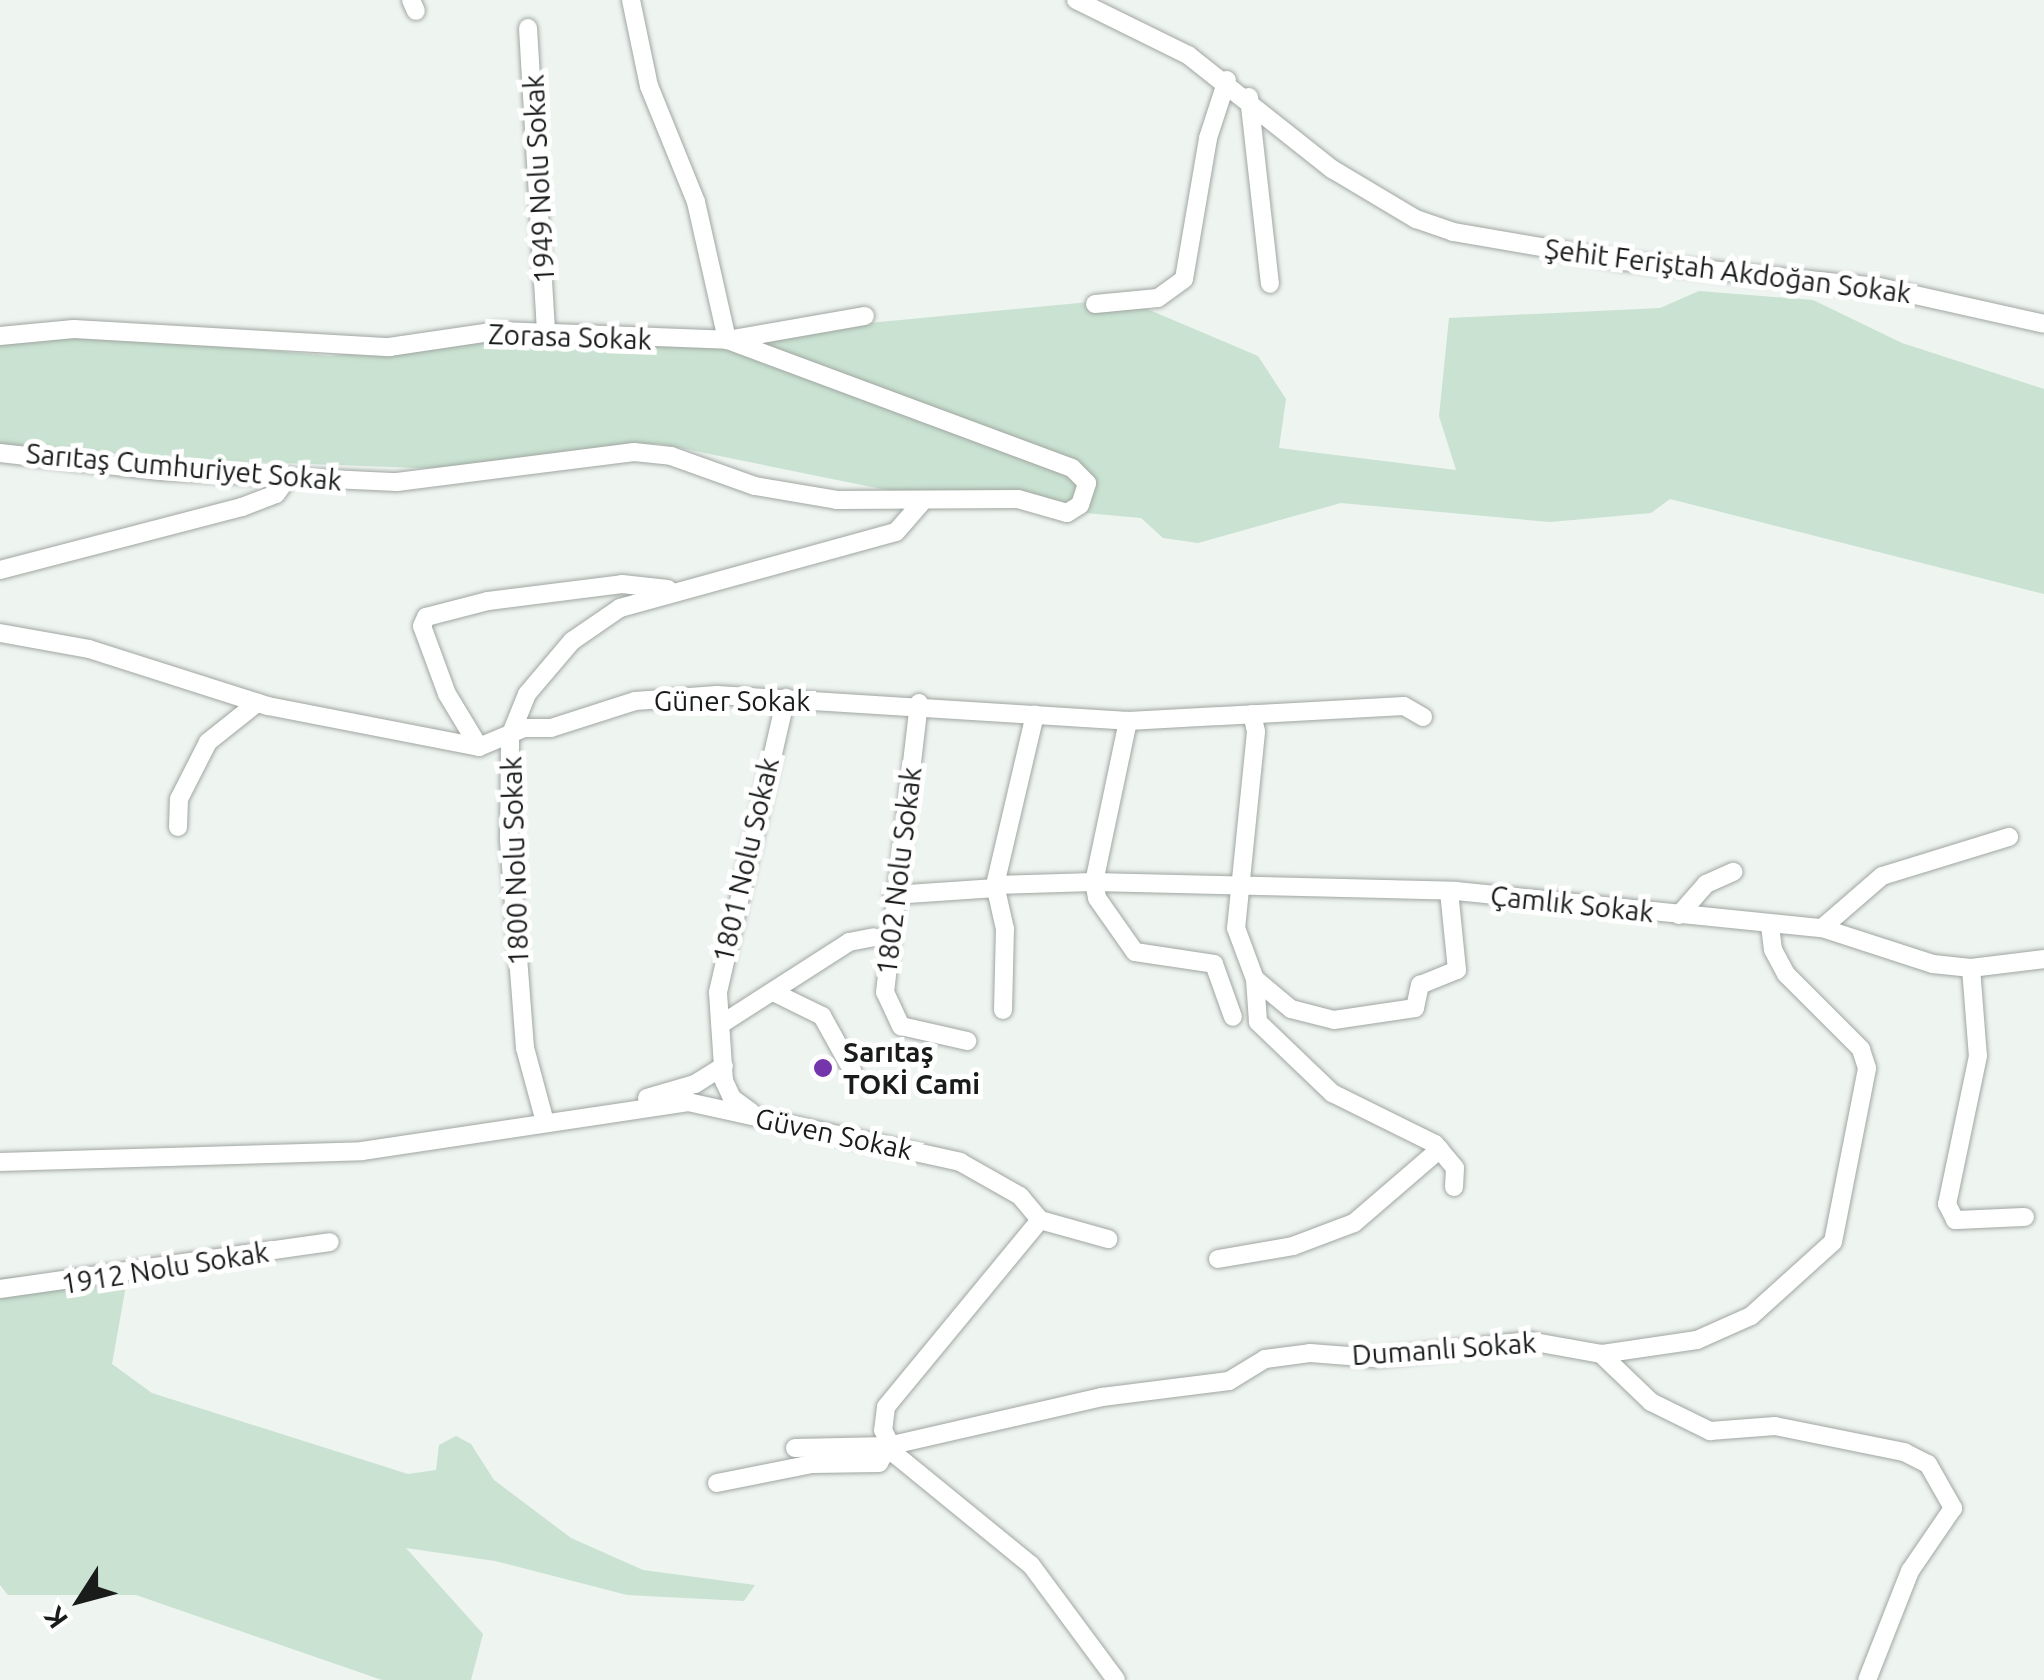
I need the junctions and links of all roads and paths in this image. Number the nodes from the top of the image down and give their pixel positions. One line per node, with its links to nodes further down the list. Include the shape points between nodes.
1 (630, 0): 12 (street, via 649,86 691,185)
2 (1076, 0): 4 (street)
3 (528, 28): 10 (street, 1949 Nolu Sokak)
4 (1227, 80): 5 (street); 7 (street, via 1208,138 1184,279 1158,298)
5 (1249, 97): 6 (street); 9 (street, Şehit Feriştah Akdoğan Sokak, via 1375,197 1416,219 1469,235 1622,262 1879,287)
6 (1270, 284)
7 (1095, 304)
8 (864, 316): 12 (street, Zorasa Sokak)
9 (2044, 324)
10 (546, 331): 11 (street, Zorasa Sokak, via 389,346 74,328); 12 (street, Zorasa Sokak)
11 (0, 336)
12 (727, 340): 15 (street, Sarıtaş Cumhuriyet Sokak, via 769,361 961,423 1072,468 1087,484 1080,505 1067,513 1018,500)
13 (0, 453): 14 (street, Sarıtaş Cumhuriyet Sokak, via 160,471)
14 (290, 476): 15 (street, Sarıtaş Cumhuriyet Sokak, via 397,482 634,452 671,456 754,486 836,500); 16 (street, via 276,494 242,508)
15 (920, 503): 17 (street, 1800 Nolu Sokak, via 896,532)
16 (0, 570)
17 (675, 590): 26 (street, 1800 Nolu Sokak, via 620,608 572,640 528,694); 27 (street, via 622,584 488,601 426,618 422,626 448,694)
18 (0, 633): 20 (street, via 90,648)
19 (786, 698): 21 (street, Güner Sokak); 26 (street, Güner Sokak, via 635,701); 46 (street, 1801 Nolu Sokak, via 720,969)
20 (257, 703): 27 (street); 28 (street, via 208,742 178,799)
21 (920, 703): 23 (street, Güner Sokak); 35 (street, 1802 Nolu Sokak)
22 (1260, 713): 24 (street, Güner Sokak, via 1404,706); 25 (street, Güner Sokak); 33 (street)
23 (1035, 715): 25 (street, Güner Sokak); 32 (street)
24 (1424, 716)
25 (1128, 722): 31 (street)
26 (510, 736): 27 (street, Güner Sokak); 52 (street, 1800 Nolu Sokak, via 509,839 525,1048)
27 (479, 747)
28 (178, 828)
29 (2009, 837): 38 (street, via 1882,876)
30 (1733, 872): 36 (street, via 1706,884)
31 (1094, 882): 32 (street, Çamlık Sokak); 33 (street, Çamlık Sokak); 45 (street, via 1097,898 1135,952 1214,964)
32 (996, 886): 35 (street, Çamlık Sokak); 44 (street, via 1004,930)
33 (1240, 890): 34 (street, Çamlık Sokak); 42 (street, via 1236,928)
34 (1449, 891): 36 (street, Çamlık Sokak); 42 (street, via 1458,970 1420,985 1415,1008 1334,1020 1290,1009)
35 (893, 895): 47 (street, 1802 Nolu Sokak, via 884,961 890,1015 901,1026)
36 (1679, 915): 37 (street, Çamlık Sokak)
37 (1770, 925): 38 (street, Çamlık Sokak); 62 (street, Dumanlı Sokak, via 1786,974 1861,1048 1867,1068 1833,1242 1751,1316 1697,1340)
38 (1822, 928): 41 (street, Çamlık Sokak, via 1932,964)
39 (874, 937): 43 (street, 1801 Nolu Sokak, via 850,942)
40 (2044, 958): 41 (street, Çamlık Sokak)
41 (1971, 968): 56 (street, via 1978,1056 1947,1204 1954,1220)
42 (1255, 979): 53 (street, via 1252,1006 1274,1042 1332,1093)
43 (772, 992): 46 (street, 1801 Nolu Sokak); 49 (street, via 816,1011 834,1027)
44 (1003, 1010)
45 (1232, 1017)
46 (723, 1024): 48 (street, 1801 Nolu Sokak)
47 (966, 1041)
48 (724, 1066): 50 (street); 51 (street, 1801 Nolu Sokak, via 732,1098)
49 (852, 1070)
50 (618, 1110): 51 (street, Güven Sokak, via 688,1102); 52 (street, Güven Sokak)
51 (761, 1118): 57 (street, Güven Sokak, via 960,1162 1020,1196)
52 (545, 1122): 54 (street, Güven Sokak, via 343,1152)
53 (1440, 1149): 55 (street, via 1455,1168); 60 (street, via 1354,1223 1294,1246)
54 (0, 1162)
55 (1454, 1187)
56 (2026, 1218)
57 (1040, 1220): 58 (street); 63 (street, via 886,1407)
58 (1108, 1239)
59 (330, 1242): 61 (street, 1912 Nolu Sokak)
60 (1218, 1259)
61 (0, 1289)
62 (1601, 1354): 63 (street, Dumanlı Sokak, via 1528,1340 1375,1358 1310,1353 1266,1359 1229,1381 1102,1397); 67 (street, via 1651,1402 1710,1431 1775,1426 1904,1452 1928,1464 1953,1508 1910,1571)
63 (888, 1446): 64 (street, Dumanlı Sokak); 65 (street, via 878,1463 812,1464); 66 (street, via 1031,1565)
64 (795, 1448)
65 (717, 1483)
66 (1116, 1680)
67 (1867, 1680)

